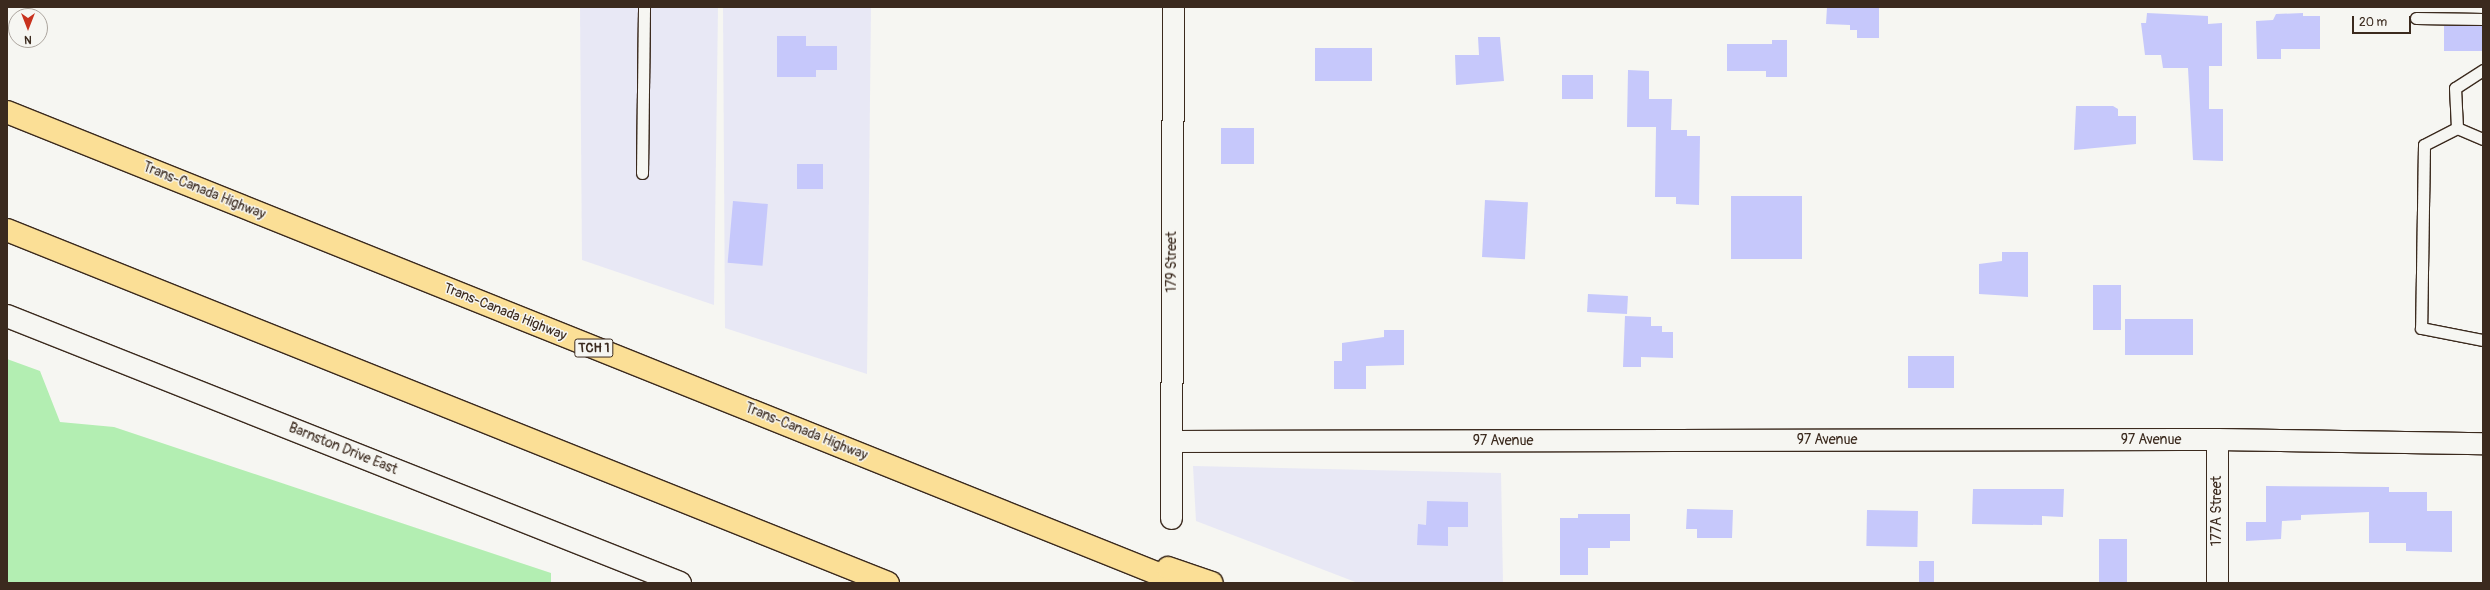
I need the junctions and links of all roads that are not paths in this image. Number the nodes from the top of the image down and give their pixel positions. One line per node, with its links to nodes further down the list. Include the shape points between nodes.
1 (644, 7): 9 (lane)
2 (1173, 7): 14 (street, 179 Street)
3 (2416, 18): 4 (lane)
4 (2483, 19)
5 (2483, 70): 7 (lane, via 2455,88)
6 (7, 112): 16 (highway, Trans-Canada Highway / TCH 1)
7 (2457, 128): 8 (lane); 12 (lane, via 2424,145 2421,328)
8 (2483, 139)
9 (642, 173)
10 (7, 230): 19 (highway)
11 (7, 316): 18 (street, Barnston Drive East)
12 (2483, 340)
13 (2217, 439): 14 (street, 97 Avenue); 15 (street, 97 Avenue); 22 (street, 177A Street)
14 (1171, 441): 17 (street, 179 Street)
15 (2483, 443)
16 (1016, 516): 20 (highway, Trans-Canada Highway / TCH 1); 21 (highway)
17 (1171, 518)
18 (680, 583)
19 (888, 583)
20 (1181, 583)
21 (1212, 583)
22 (2217, 583)

